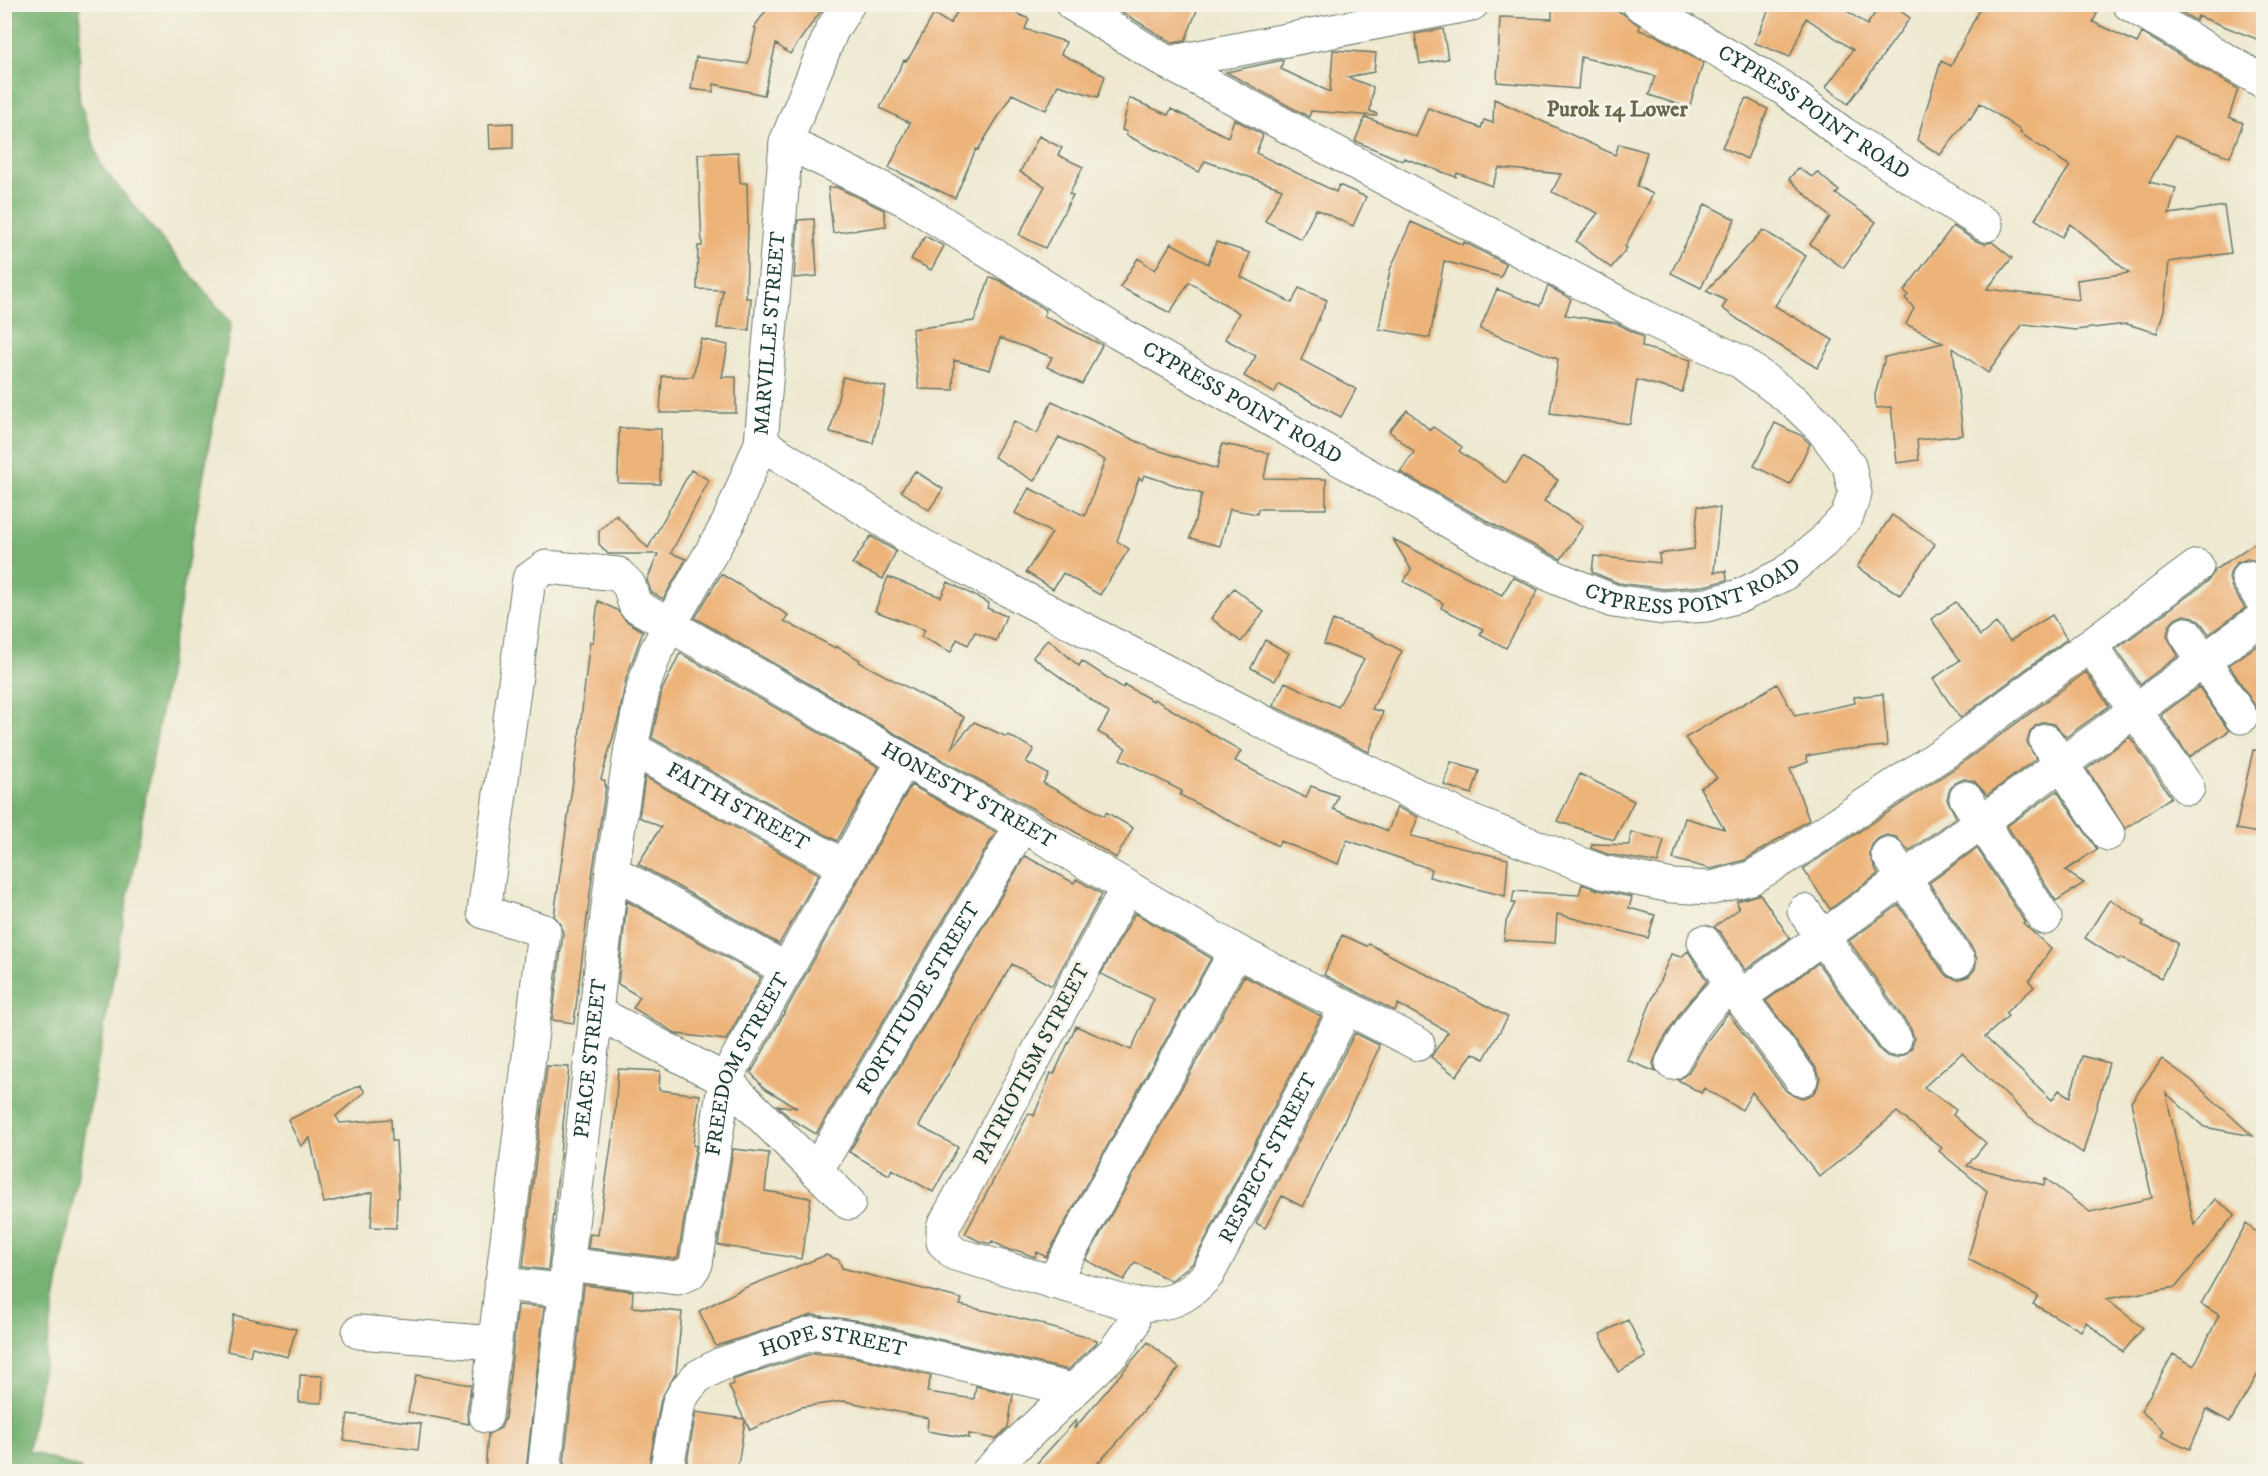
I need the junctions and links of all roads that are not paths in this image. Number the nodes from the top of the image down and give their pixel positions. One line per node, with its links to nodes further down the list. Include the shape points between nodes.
1 (848, 4): 8 (street, MARVILLE STREET, via 832,30)
2 (1072, 4): 6 (street)
3 (1472, 4): 6 (street)
4 (1639, 4): 9 (street, CYPRESS POINT ROAD, via 1783,88 1842,133)
5 (2129, 4): 7 (street)
6 (1168, 63): 8 (street, CYPRESS POINT ROAD, via 1647,318 1741,362 1793,400 1822,429 1849,465 1855,493 1847,516 1784,574 1742,596 1707,605 1663,608 1613,601 1489,544 1117,332 908,201)
7 (2264, 82)
8 (786, 142): 10 (street, MARVILLE STREET)
9 (1986, 225)
10 (761, 443): 14 (street, MARVILLE STREET, via 728,524); 15 (street, via 922,546 1306,742 1475,823 1540,849 1602,872 1672,886 1712,888 1751,878 1948,750)
11 (2197, 566): 15 (street)
12 (2264, 617): 16 (street)
13 (2186, 634): 16 (street)
14 (663, 638): 19 (street, PEACE STREET, via 644,685); 21 (street, HONESTY STREET); 48 (street, HONESTY STREET, via 635,605 629,585 618,574 546,567 529,579 484,912 544,931)
15 (2091, 646): 17 (street)
16 (2205, 660): 17 (street); 18 (street)
17 (2136, 710): 20 (street); 22 (street)
18 (2241, 717)
19 (631, 748): 26 (street, FAITH STREET); 28 (street, PEACE STREET)
20 (2053, 752): 23 (street); 25 (street)
21 (904, 760): 24 (street, HONESTY STREET); 26 (street, FREEDOM STREET)
22 (2188, 788)
23 (1974, 809): 27 (street); 30 (street)
24 (1022, 825): 29 (street, HONESTY STREET); 44 (street, FORTITUDE STREET)
25 (2108, 834)
26 (844, 866): 35 (street, FREEDOM STREET)
27 (1895, 866): 31 (street); 34 (street)
28 (612, 871): 35 (street); 38 (street, PEACE STREET)
29 (1127, 888): 33 (street, HONESTY STREET); 47 (street, PATRIOTISM STREET, via 943,1227 943,1242 955,1254)
30 (2045, 918)
31 (1813, 923): 36 (street); 39 (street)
32 (1704, 942): 36 (street)
33 (1236, 951): 37 (street, HONESTY STREET); 47 (street)
34 (1958, 961)
35 (787, 970): 43 (street, FREEDOM STREET)
36 (1735, 990): 41 (street, via 1712,1001); 42 (street)
37 (1346, 1009): 40 (street, HONESTY STREET); 49 (street, RESPECT STREET, via 1208,1274 1193,1291 1163,1304)
38 (596, 1012): 43 (street); 46 (street, PEACE STREET)
39 (1895, 1039)
40 (1418, 1044)
41 (1672, 1063)
42 (1801, 1079)
43 (725, 1080): 44 (street); 46 (street, FREEDOM STREET, via 696,1264 690,1273 677,1278)
44 (816, 1171): 45 (street)
45 (849, 1203)
46 (565, 1277): 48 (street); 54 (street, PEACE STREET)
47 (1053, 1282): 49 (street)
48 (501, 1284): 51 (street)
49 (1127, 1328): 52 (street)
50 (359, 1332): 51 (street)
51 (494, 1343): 53 (street)
52 (1072, 1390): 55 (street, HOPE STREET, via 858,1339 811,1334 719,1365 697,1377 679,1402); 56 (street)
53 (486, 1416)
54 (544, 1472)
55 (666, 1472)
56 (988, 1472)

